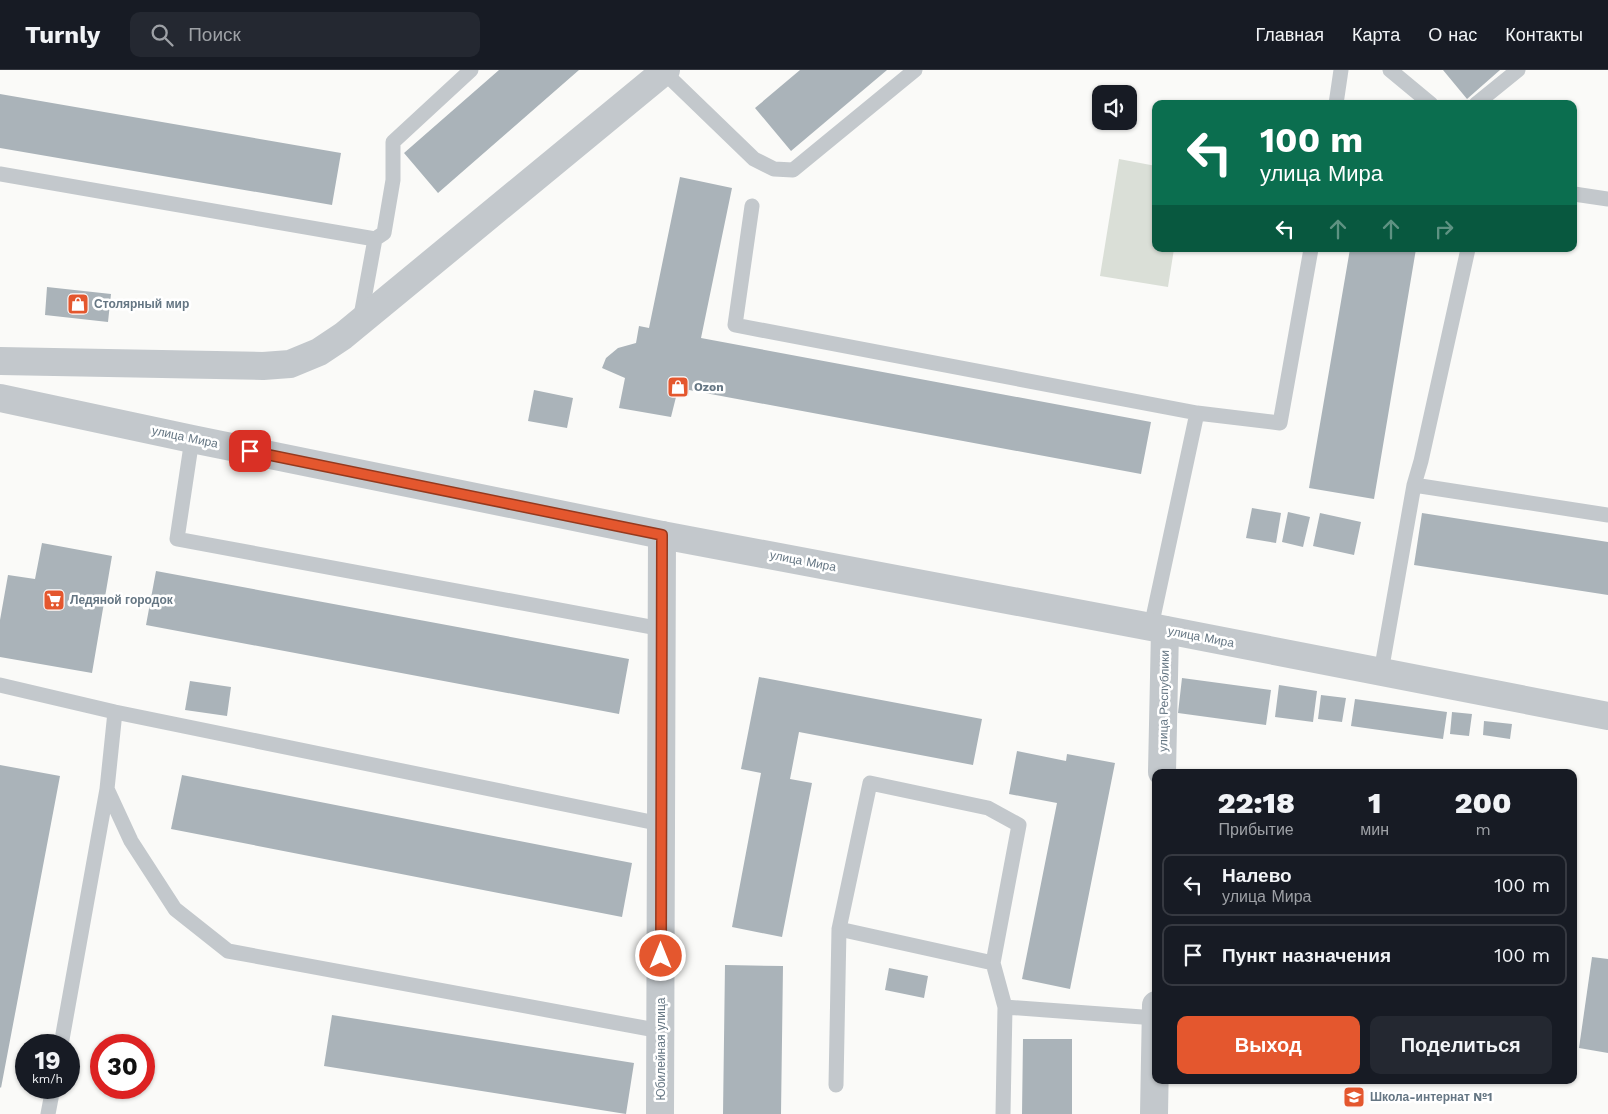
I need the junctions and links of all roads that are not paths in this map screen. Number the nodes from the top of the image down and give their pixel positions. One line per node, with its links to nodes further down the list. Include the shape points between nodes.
1 (471, 70): 14 (lane, via 393,142 393,180 384,233)
2 (915, 70): 6 (lane, via 793,170 774,169 754,159)
3 (1341, 70): 7 (lane)
4 (1390, 70): 8 (lane)
5 (1518, 70): 9 (lane)
6 (665, 71): 17 (street)
7 (1337, 100)
8 (1426, 100)
9 (1481, 100)
10 (0, 174): 14 (lane)
11 (1577, 194): 12 (lane)
12 (1608, 199)
13 (752, 206): 20 (lane, via 734,325)
14 (374, 239): 17 (lane)
15 (1310, 252): 20 (lane, via 1280,423)
16 (1467, 252): 22 (lane)
17 (360, 322): 18 (street, via 319,352 290,364)
18 (0, 361)
19 (0, 398): 21 (street, улица Мира)
20 (1197, 413): 25 (lane)
21 (192, 439): 24 (street, улица Мира); 26 (lane, via 177,539)
22 (1414, 486): 23 (lane); 27 (lane)
23 (1608, 515)
24 (662, 535): 25 (street, улица Мира); 26 (street, Юбилейная улица)
25 (1158, 628): 27 (street, улица Мира); 31 (street, улица Республики)
26 (662, 630): 33 (street, Юбилейная улица)
27 (1381, 672): 30 (street, улица Мира)
28 (0, 685): 29 (lane)
29 (115, 712): 32 (lane); 33 (lane)
30 (1608, 716)
31 (1162, 769)
32 (107, 789): 38 (lane, via 131,841 175,909 228,951); 39 (lane)
33 (661, 824): 38 (street, Юбилейная улица)
34 (839, 929): 35 (lane); 35 (lane, via 870,783 979,806 1019,825); 41 (lane)
35 (993, 963): 36 (lane)
36 (1005, 1007): 37 (lane); 45 (lane)
37 (1152, 1018)
38 (661, 1031): 44 (street, Юбилейная улица)
39 (63, 1034)
40 (1155, 1084): 46 (street)
41 (836, 1085)
42 (51, 1099): 43 (lane)
43 (48, 1114)
44 (660, 1114)
45 (1003, 1114)
46 (1154, 1114)

